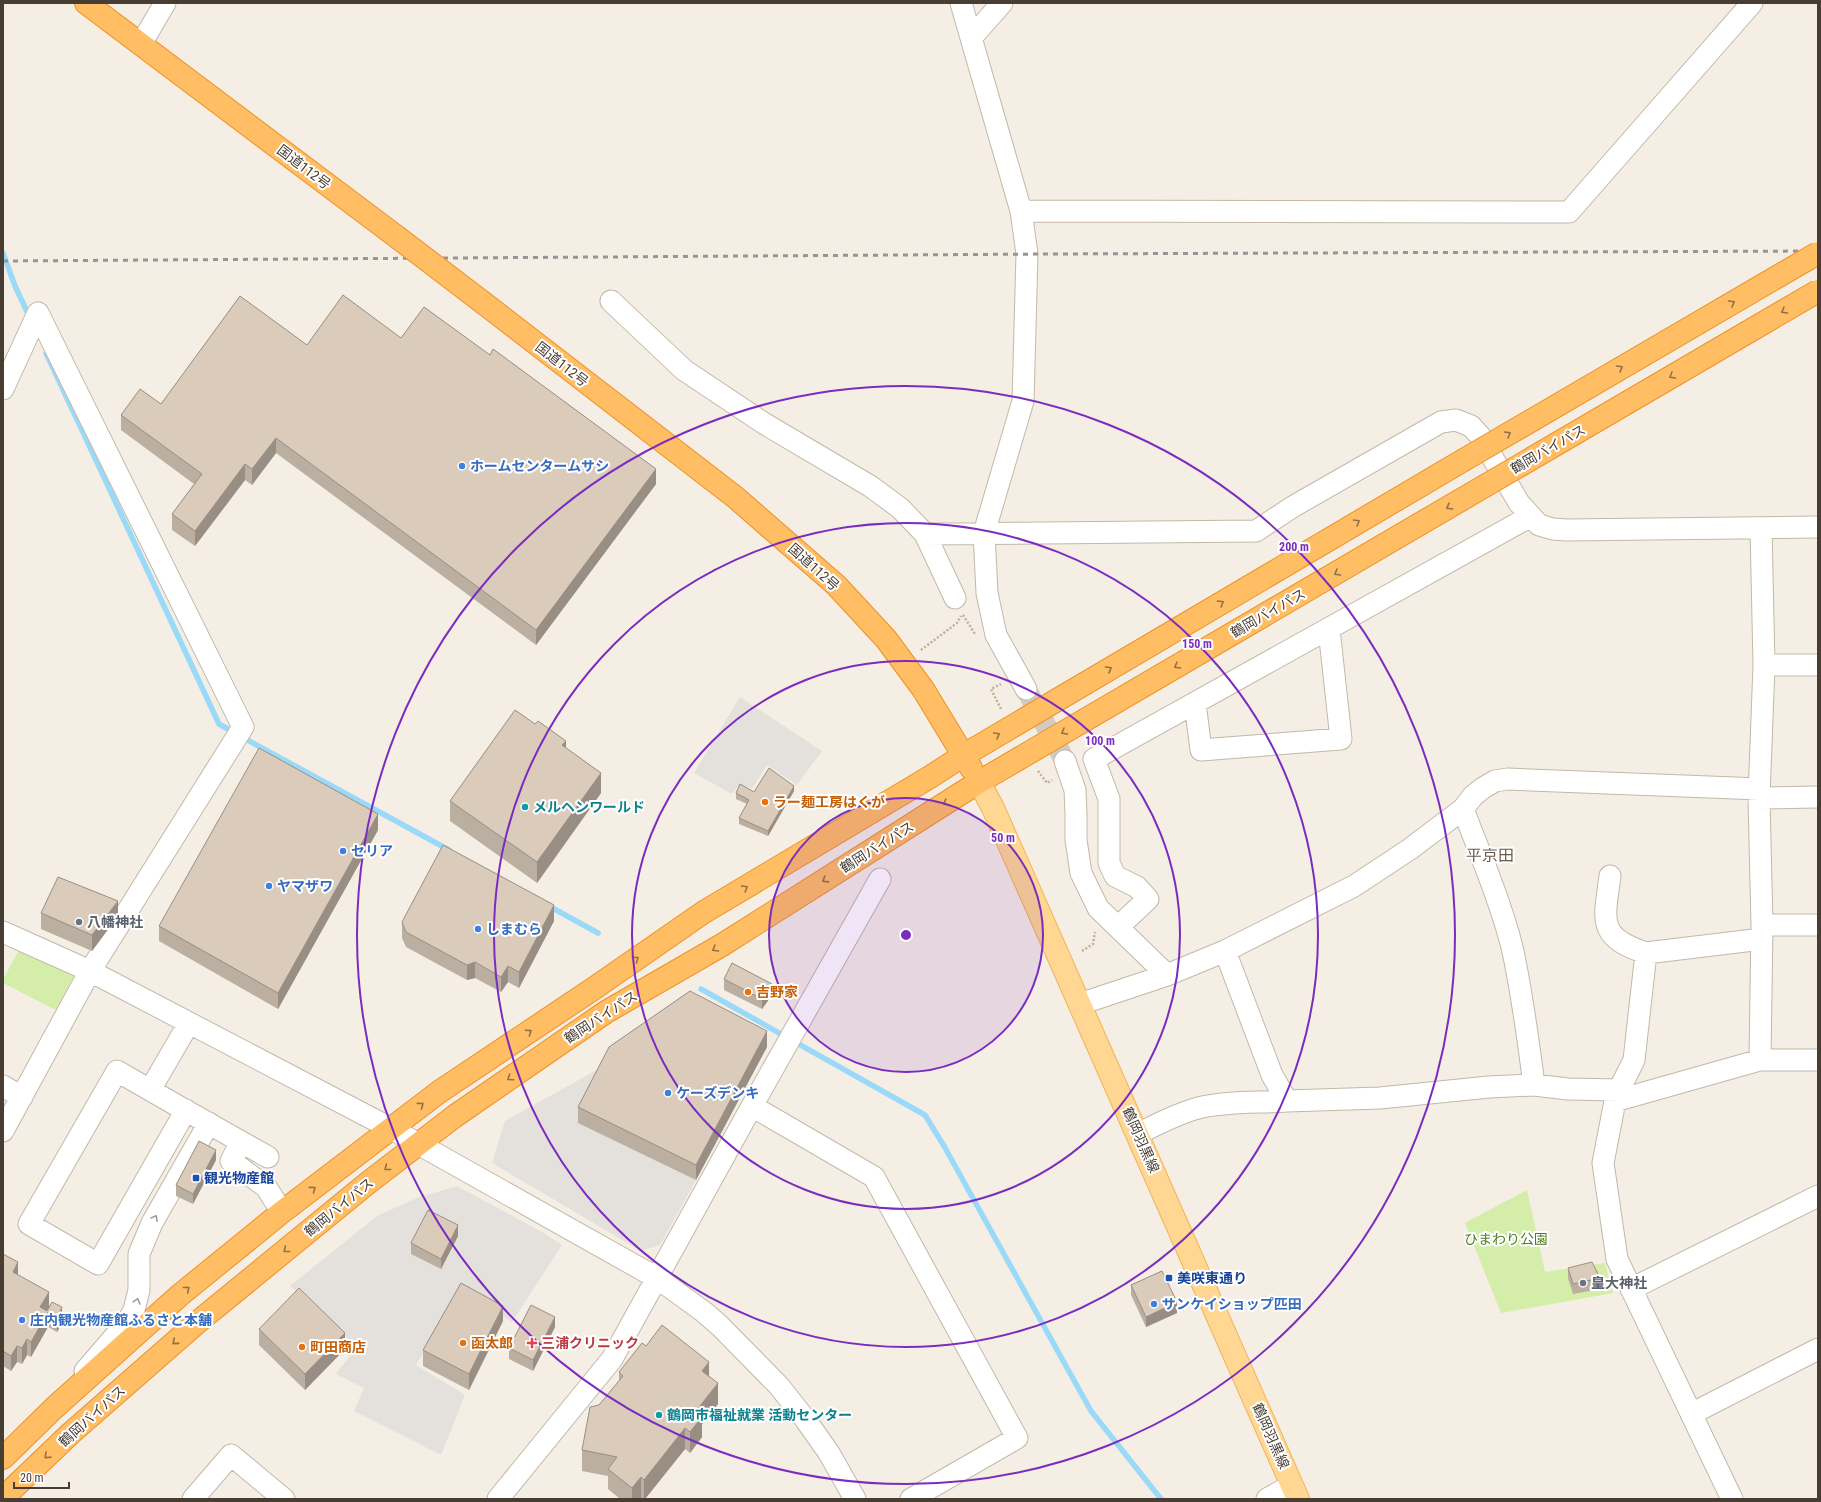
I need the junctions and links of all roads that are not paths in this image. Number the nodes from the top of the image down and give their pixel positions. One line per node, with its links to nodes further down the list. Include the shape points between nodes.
1 (86, 3): 7 (highway, 国道112号)
2 (165, 3): 7 (street)
3 (961, 3): 6 (street)
4 (1002, 3): 6 (street)
5 (1752, 3): 8 (street, via 1569,212)
6 (972, 37): 8 (street)
7 (141, 44): 24 (highway, 国道112号, bridge, via 398,237 734,497 836,585 886,639 923,689)
8 (1021, 211): 16 (street, via 1027,254 1024,401)
9 (1818, 253): 24 (highway, 鶴岡バイパス, one-way to 9, bridge)
10 (1818, 291): 26 (highway, 鶴岡バイパス, one-way to 26, bridge)
11 (611, 301): 17 (street, via 684,370 765,424 870,486 900,508)
12 (3, 389): 38 (street, via 38,313 243,727)
13 (1531, 516): 15 (street, via 1539,525 1552,529); 16 (street, via 1519,503 1480,436 1471,426 1456,420 1441,422 1294,506 1256,531); 19 (street)
14 (1818, 527): 15 (street)
15 (1761, 528): 20 (street)
16 (984, 533): 17 (street); 22 (street, via 987,593 996,635)
17 (925, 534): 18 (street)
18 (959, 606)
19 (1329, 628): 23 (street); 23 (street, via 1341,740 1202,750)
20 (1764, 665): 21 (street); 27 (street)
21 (1818, 665)
22 (1026, 689)
23 (1195, 703): 33 (street, via 1094,759 1108,799 1109,863 1115,876 1137,888 1148,899)
24 (964, 754): 26 (highway, 国道112号); 53 (highway, 鶴岡バイパス, one-way to 24, via 704,912)
25 (1060, 769): 33 (street, via 1075,790 1076,840 1081,872 1098,908)
26 (979, 782): 40 (main road, 鶴岡羽黒線); 57 (highway, 鶴岡バイパス, one-way to 57, via 722,945 606,1012)
27 (1760, 793): 28 (street); 29 (street, via 1508,779 1496,781 1483,788); 35 (street)
28 (1818, 797)
29 (1463, 809): 36 (street, via 1410,849 1354,886); 44 (street, via 1501,911 1511,946 1524,1009)
30 (1610, 876): 37 (street, via 1605,912 1611,934 1621,942)
31 (880, 879): 50 (street)
32 (1818, 924): 35 (street)
33 (1118, 927): 39 (street)
34 (3, 932): 38 (street)
35 (1762, 932): 37 (street); 42 (street)
36 (1225, 951): 39 (street); 49 (street, via 1272,1075)
37 (1646, 953): 48 (street, via 1634,1060)
38 (90, 971): 41 (street); 47 (street)
39 (1167, 975): 40 (street)
40 (1080, 1004): 55 (main road, 鶴岡羽黒線)
41 (189, 1023): 46 (street); 53 (street)
42 (1760, 1060): 43 (street); 48 (street)
43 (1818, 1060)
44 (1534, 1085): 48 (street); 49 (street, via 1380,1098)
45 (3, 1086): 47 (street)
46 (150, 1090): 51 (street); 51 (street, via 117,1071 29,1224 98,1264)
47 (22, 1096): 54 (street)
48 (1617, 1096): 62 (street, via 1603,1163 1617,1259)
49 (1287, 1101): 55 (street, via 1198,1108)
50 (752, 1106): 61 (street); 73 (street, via 874,1177 1017,1438)
51 (186, 1110): 52 (street)
52 (209, 1124): 56 (street); 64 (street, one-way to 52, via 128,1321 139,1290 139,1254 152,1223)
53 (390, 1128): 57 (street); 60 (highway, 鶴岡バイパス, one-way to 53)
54 (3, 1131)
55 (1138, 1134): 67 (main road, 鶴岡羽黒線)
56 (241, 1142): 58 (street); 60 (street, via 231,1161 266,1187)
57 (418, 1144): 61 (street); 68 (highway, 鶴岡バイパス, one-way to 68, via 199,1321 71,1433)
58 (268, 1157)
59 (1818, 1196): 62 (street)
60 (282, 1212): 64 (highway, 鶴岡バイパス, one-way to 60, via 180,1295)
61 (657, 1278): 69 (street, via 612,1359); 72 (street, via 720,1326 779,1386 829,1453)
62 (1631, 1288): 65 (street)
63 (1818, 1349): 65 (street)
64 (54, 1408): 66 (highway, 鶴岡バイパス)
65 (1691, 1414): 75 (street)
66 (3, 1458)
67 (1295, 1492): 74 (street)
68 (3, 1498)
69 (500, 1498)
70 (193, 1499): 71 (street, via 231,1455)
71 (284, 1499)
72 (855, 1499)
73 (911, 1499)
74 (1267, 1499)
75 (1732, 1499)

